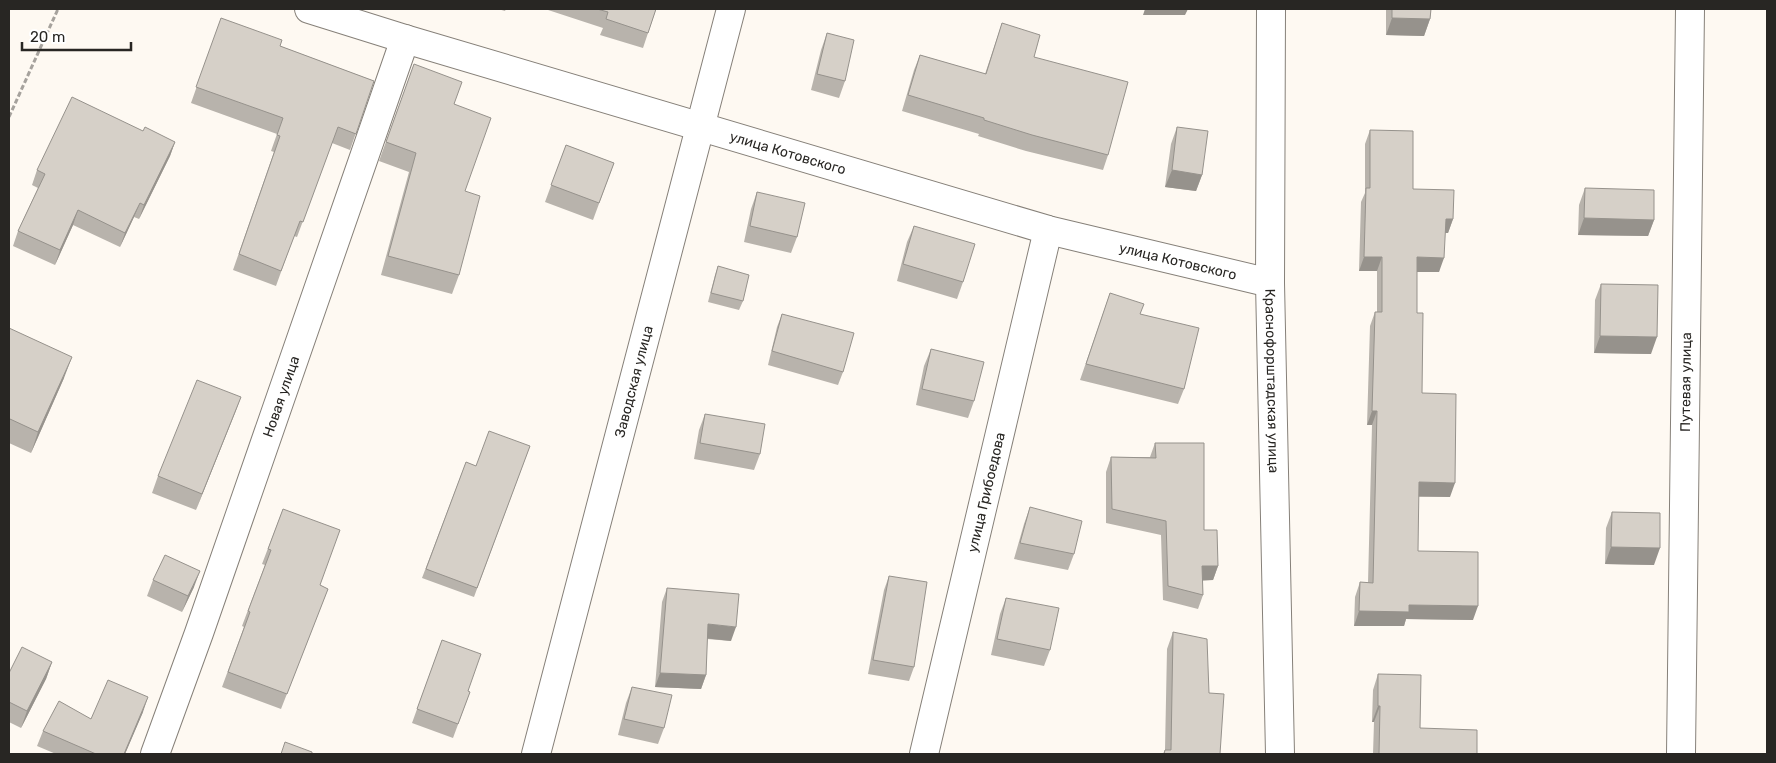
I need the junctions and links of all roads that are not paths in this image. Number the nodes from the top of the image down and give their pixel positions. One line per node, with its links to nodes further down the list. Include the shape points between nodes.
1 (309, 9): 5 (street, улица Котовского)
2 (731, 9): 6 (street, Заводская улица)
3 (1271, 9): 8 (street, Краснофорштадская улица)
4 (1690, 9): 13 (street, Путевая улица)
5 (405, 39): 6 (street, улица Котовского); 9 (street, Новая улица)
6 (700, 126): 7 (street, улица Котовского); 10 (street, Заводская улица)
7 (1048, 230): 8 (street, улица Котовского); 11 (street, улица Грибоедова)
8 (1270, 282): 12 (street, Краснофорштадская улица)
9 (155, 754)
10 (536, 754)
11 (924, 754)
12 (1280, 754)
13 (1681, 754)

